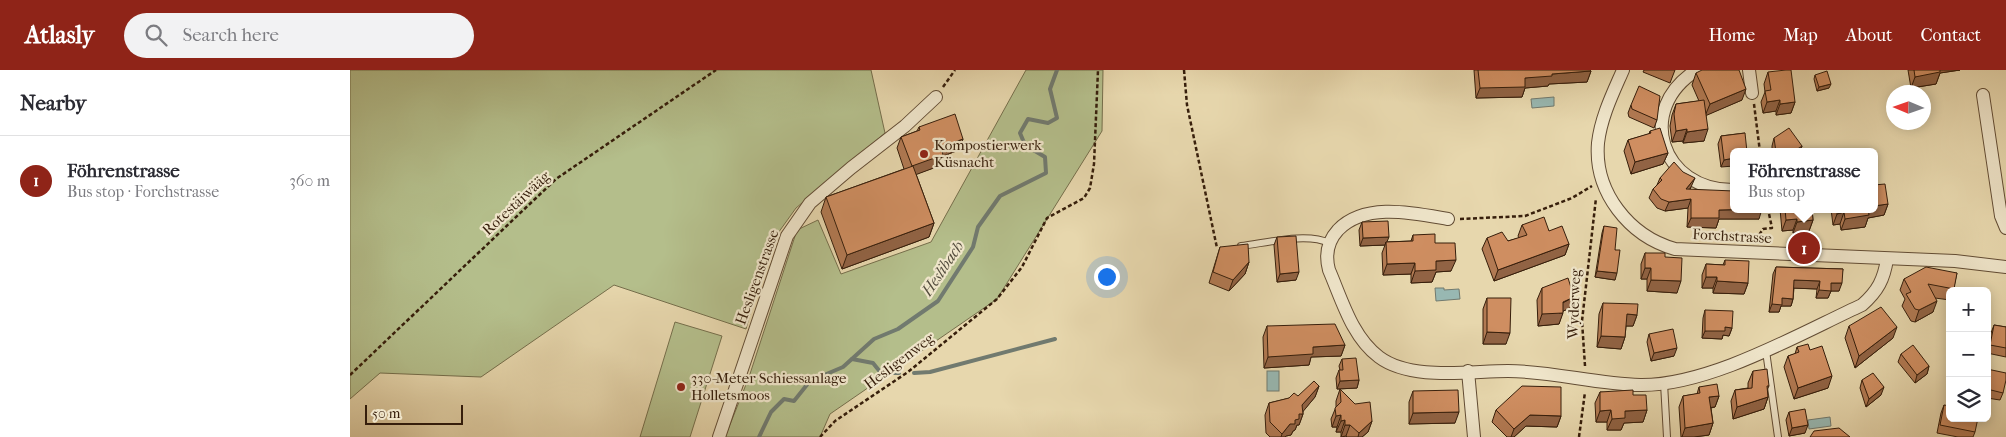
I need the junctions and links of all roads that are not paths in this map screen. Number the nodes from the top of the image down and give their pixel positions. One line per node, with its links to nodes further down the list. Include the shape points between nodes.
1 (1623, 70): 12 (street, Forchstrasse, via 1602,120 1598,142 1600,172 1610,197 1636,231 1675,249)
2 (1698, 70): 7 (street, via 1685,78 1672,93 1663,113 1663,141 1673,163 1688,178 1710,188)
3 (1749, 70): 4 (street)
4 (1752, 93)
5 (1983, 95): 9 (street)
6 (936, 97): 17 (street, Hesligenstrasse, via 810,204 787,236)
7 (1730, 190)
8 (1448, 219): 10 (street, via 1401,213 1362,214 1342,226)
9 (2006, 228)
10 (1329, 243): 11 (lane, via 1303,238); 15 (street, via 1329,270 1349,317 1360,337 1378,357 1404,370)
11 (1217, 248)
12 (1887, 259): 13 (street, Forchstrasse, via 1983,262); 14 (street, via 1882,283 1862,305)
13 (2006, 267)
14 (1766, 350): 16 (street, via 1688,380); 20 (lane)
15 (1468, 371): 16 (street, via 1513,371 1640,385); 18 (street)
16 (1664, 383): 19 (lane)
17 (719, 437)
18 (1474, 437)
19 (1667, 437)
20 (1778, 437)

